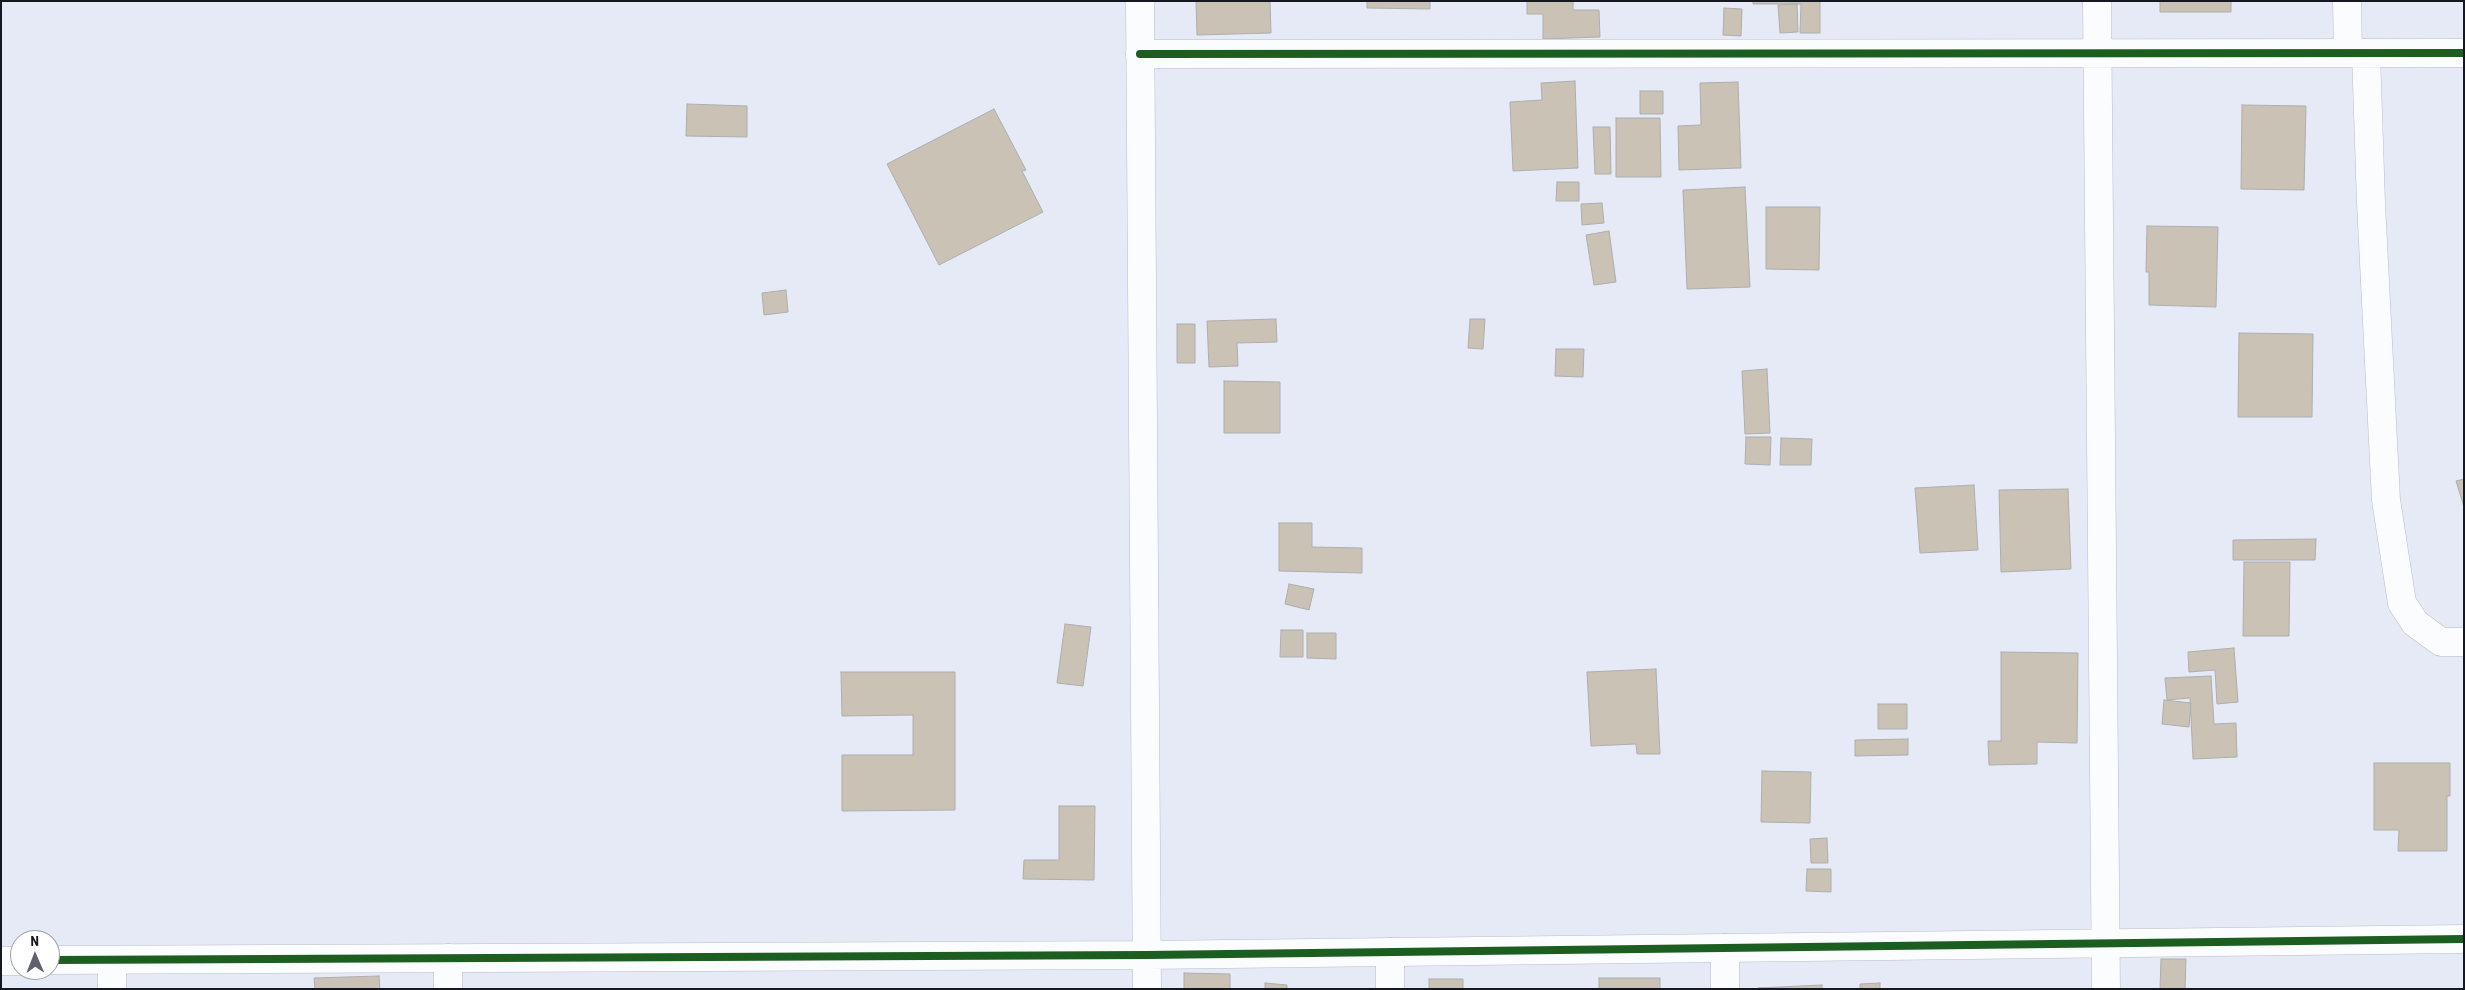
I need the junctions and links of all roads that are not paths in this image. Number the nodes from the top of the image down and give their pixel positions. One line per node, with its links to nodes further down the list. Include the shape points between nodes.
1 (1140, 1): 7 (street)
2 (2097, 1): 4 (street)
3 (2347, 1): 5 (street)
4 (2098, 53): 5 (street); 7 (street); 10 (street)
5 (2357, 53): 6 (street); 8 (street, via 2371,203 2386,500 2402,603 2415,624 2441,642)
6 (2464, 53)
7 (1140, 54): 13 (street)
8 (2464, 642)
9 (2464, 939): 10 (street)
10 (2105, 944): 11 (street); 22 (street)
11 (1724, 948): 12 (street); 21 (street)
12 (1390, 952): 13 (street); 20 (street)
13 (1147, 955): 14 (street); 19 (street)
14 (448, 958): 16 (street); 18 (street)
15 (60, 960): 16 (street)
16 (112, 960): 17 (street)
17 (112, 989)
18 (448, 989)
19 (1147, 989)
20 (1390, 989)
21 (1725, 989)
22 (2106, 989)

